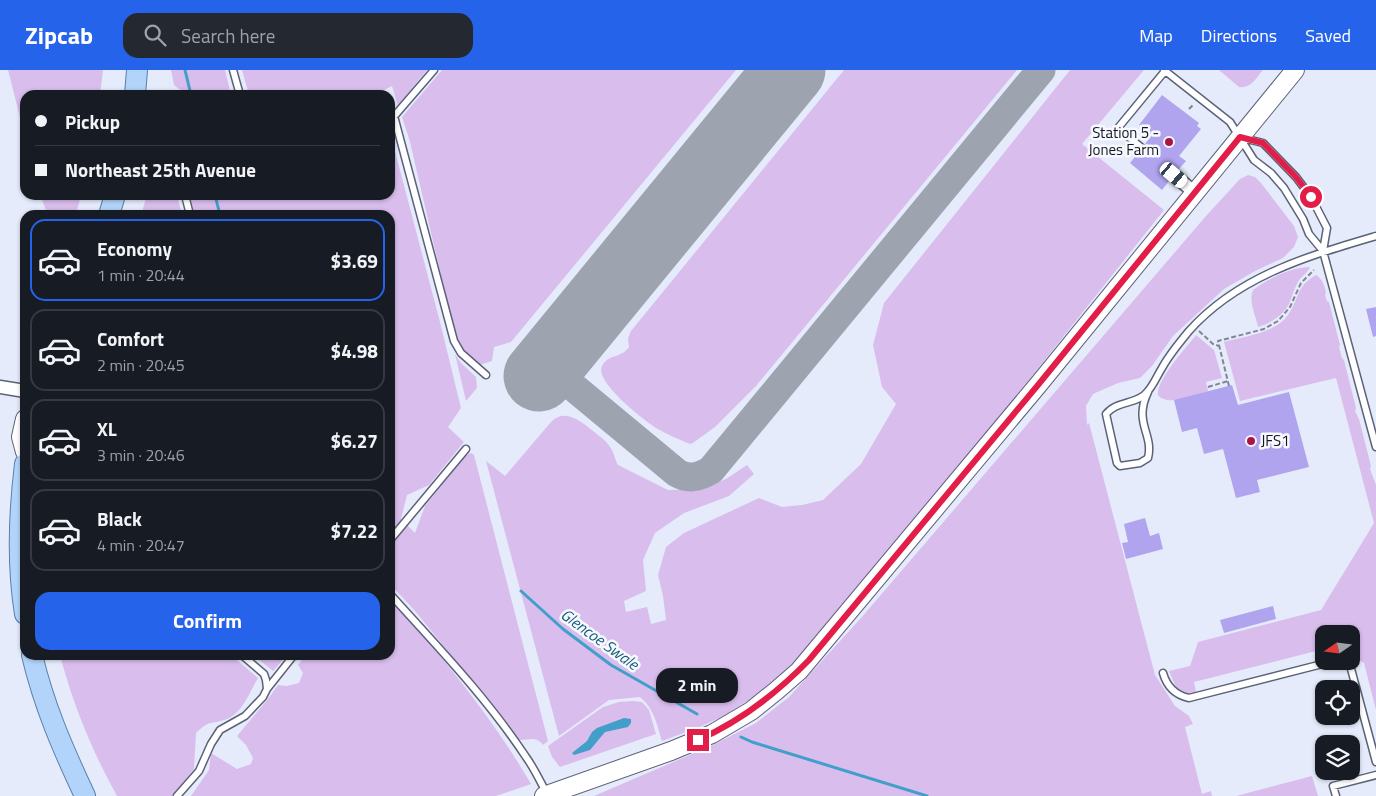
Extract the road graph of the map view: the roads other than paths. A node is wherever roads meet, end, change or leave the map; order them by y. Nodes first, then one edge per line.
1 (137, 70) edge
2 (233, 70) edge
3 (434, 70) edge
4 (1295, 70) edge
5 (1165, 71) edge
6 (135, 90) edge
7 (239, 90) edge
8 (395, 116) edge
9 (395, 130) edge
10 (1240, 137) junction
11 (1142, 148) dead end
12 (1174, 175) dead end
13 (1195, 193) junction
14 (1376, 236) edge
15 (1324, 251) junction
16 (486, 375) dead end
17 (0, 387) edge
18 (20, 390) edge
19 (1148, 392) junction
20 (1376, 447) edge
21 (466, 449) dead end
22 (395, 534) edge
23 (395, 600) edge
24 (33, 660) edge
25 (248, 660) edge
26 (290, 660) edge
27 (1315, 666) edge
28 (1351, 670) edge
29 (1163, 672) dead end
30 (267, 688) junction
31 (1376, 762) edge
32 (1376, 775) edge
33 (85, 796) edge
34 (178, 796) edge
35 (547, 796) edge
36 (1336, 796) edge

1 - 6 main road
2 - 7 lane
3 - 8 lane
4 - 10 main road
5 - 10 lane
5 - 11 lane
9 - 16 lane
10 - 13 main road
10 - 15 lane
10 - 15 lane
12 - 13 street
13 - 35 main road
14 - 15 lane
15 - 19 lane
15 - 20 lane
17 - 18 street
19 - 19 lane
21 - 22 lane
23 - 35 lane
24 - 33 main road
25 - 30 lane
26 - 30 lane
27 - 29 lane
28 - 31 lane
30 - 34 lane
32 - 36 lane

